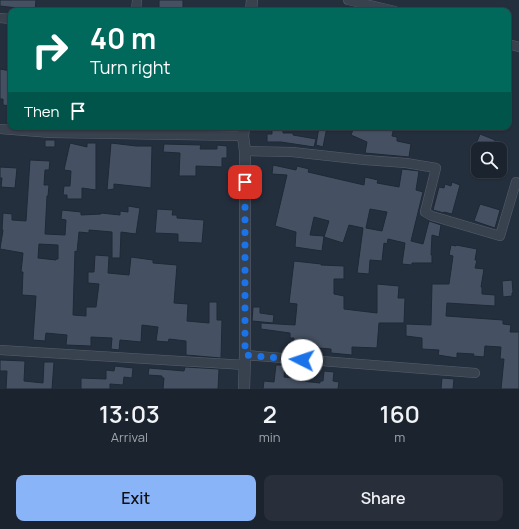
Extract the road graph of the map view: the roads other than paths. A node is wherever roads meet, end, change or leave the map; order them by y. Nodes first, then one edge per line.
1 (348, 0) edge
2 (382, 8) edge
3 (51, 130) edge
4 (128, 131) edge
5 (244, 131) edge
6 (245, 151) junction
7 (516, 182) dead end
8 (0, 350) edge
9 (245, 360) junction
10 (475, 373) dead end
11 (244, 389) edge

1 - 2 street
3 - 4 street
4 - 5 street
5 - 6 street
6 - 7 street
6 - 9 street
8 - 9 street
9 - 10 street
9 - 11 street

